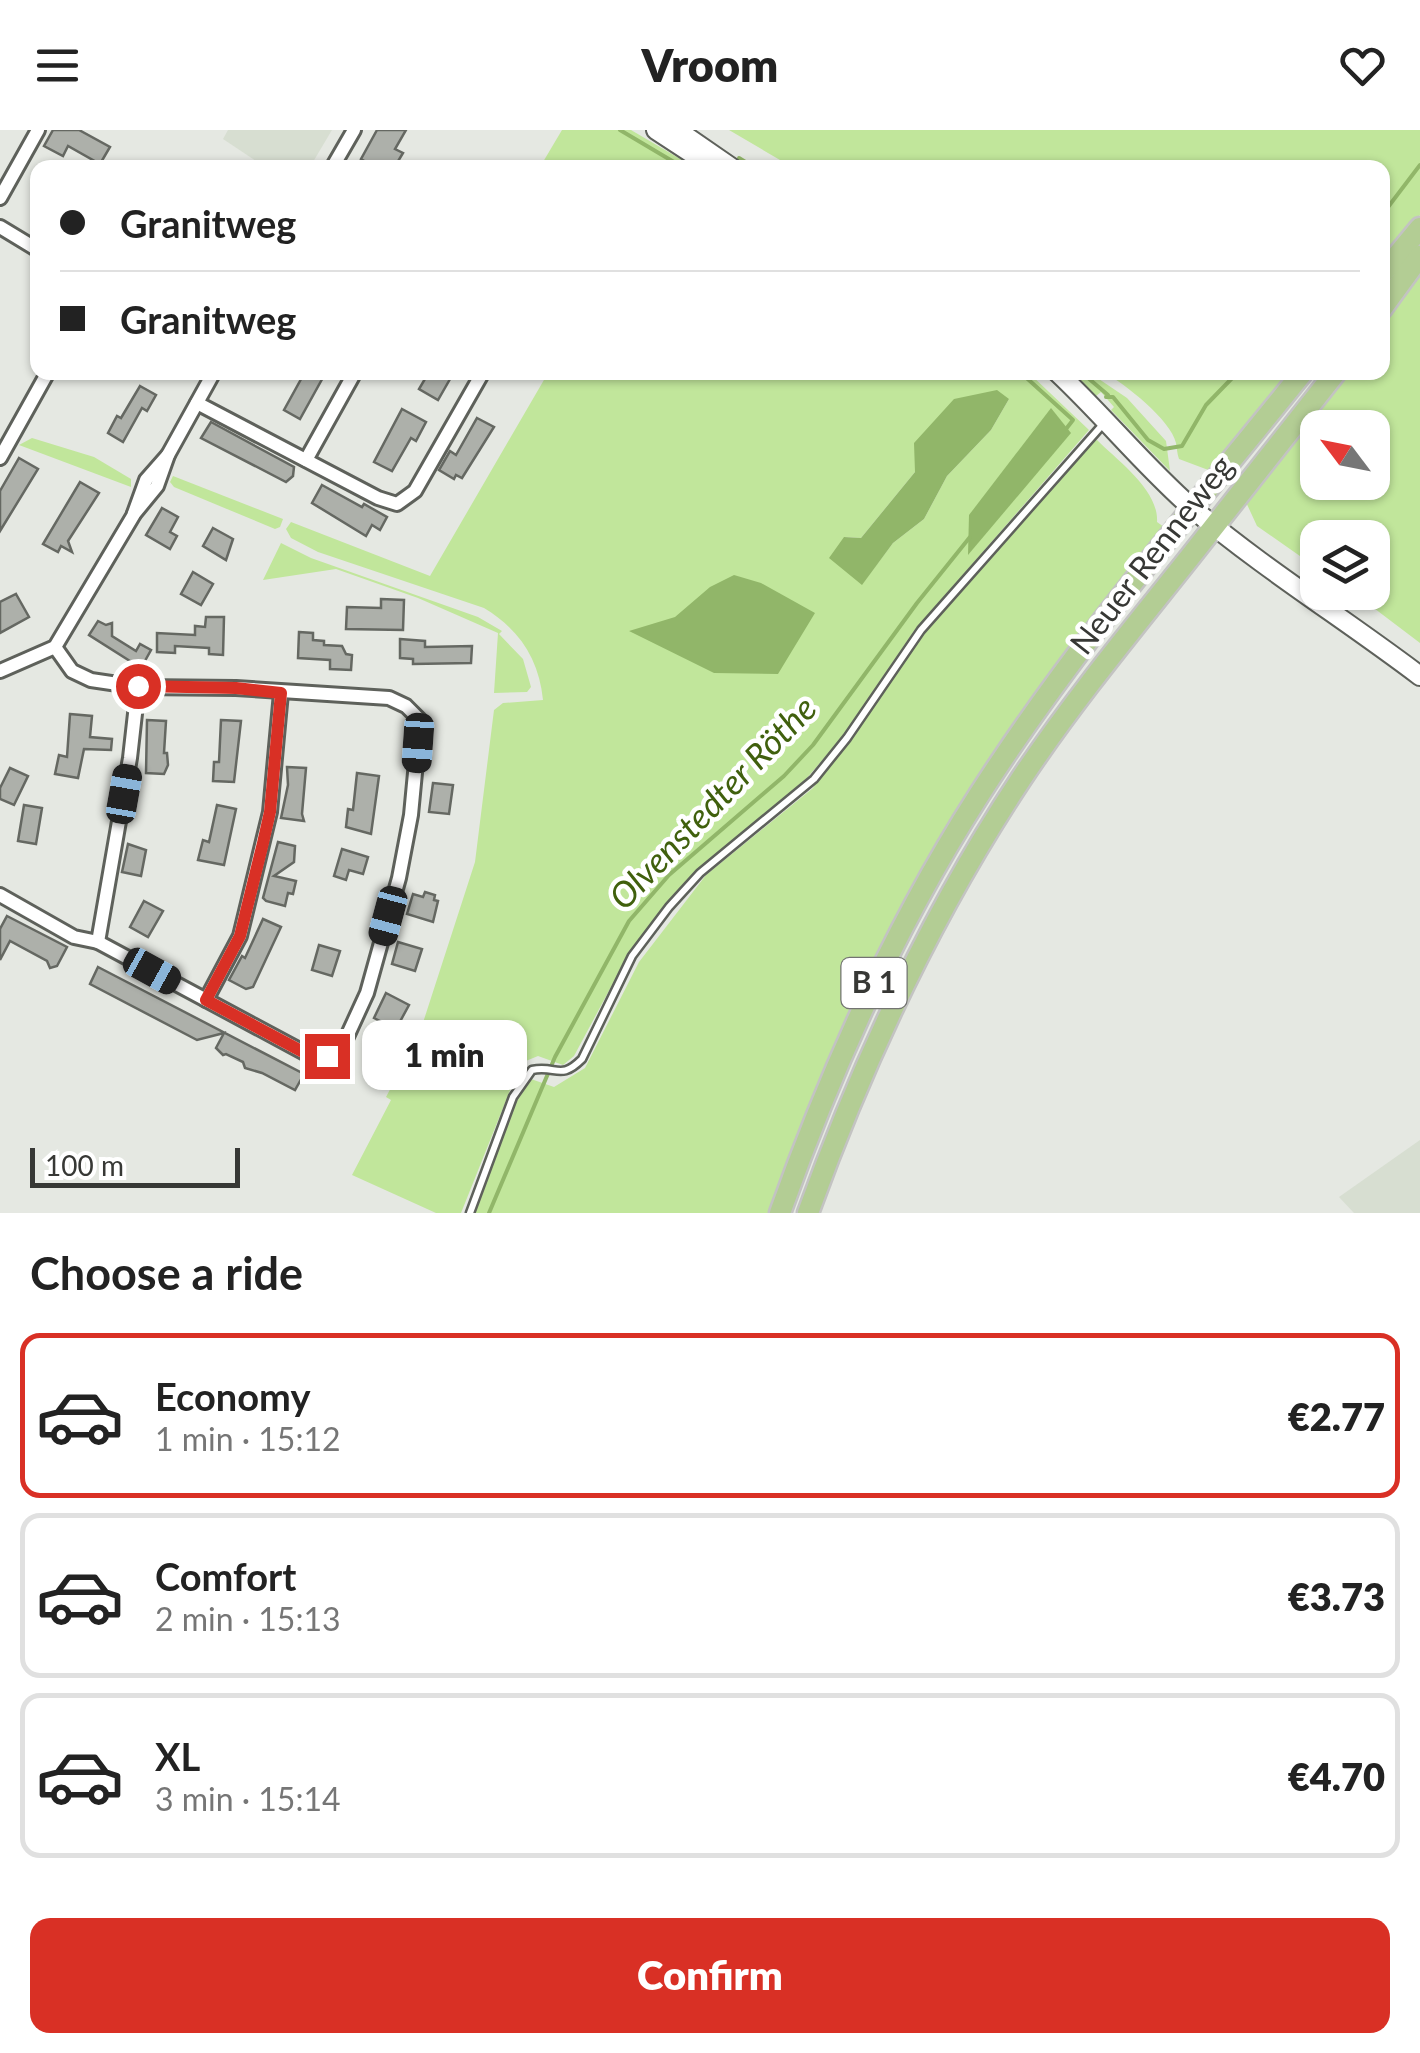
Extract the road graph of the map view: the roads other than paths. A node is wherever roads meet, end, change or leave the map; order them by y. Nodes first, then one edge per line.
1 (38, 130) edge
2 (354, 130) edge
3 (656, 130) edge
4 (677, 130) edge
5 (337, 160) edge
6 (702, 160) edge
7 (720, 160) edge
8 (0, 198) edge
9 (0, 227) edge
10 (1420, 228) edge
11 (30, 245) edge
12 (1420, 256) edge
13 (1390, 264) edge
14 (1390, 297) edge
15 (44, 380) edge
16 (210, 380) edge
17 (351, 380) edge
18 (478, 380) edge
19 (1065, 380) edge
20 (1297, 380) edge
21 (1330, 380) edge
22 (197, 403) junction
23 (1106, 421) junction
24 (0, 458) edge
25 (306, 460) junction
26 (1194, 509) junction
27 (1214, 525) junction
28 (55, 646) junction
29 (0, 671) edge
30 (1420, 676) edge
31 (138, 686) junction
32 (281, 693) junction
33 (0, 895) edge
34 (98, 942) junction
35 (206, 1000) junction
36 (470, 1213) edge
37 (780, 1213) edge
38 (808, 1213) edge

1 - 8 street
2 - 5 street
3 - 6 main road
4 - 7 main road
9 - 11 street
10 - 13 main road
12 - 14 main road
15 - 24 street
16 - 22 street
17 - 25 street
18 - 25 street
19 - 23 main road
20 - 26 main road, Neuer Renneweg / B 1
21 - 27 main road, Neuer Renneweg / B 1
22 - 25 street
22 - 28 street
23 - 26 main road
23 - 36 lane
26 - 27 main road
26 - 37 main road, Neuer Renneweg / B 1
27 - 30 main road
27 - 38 main road, Neuer Renneweg / B 1
28 - 29 street
28 - 31 street
31 - 32 street
31 - 34 street
32 - 35 street
32 - 35 street
33 - 34 street
34 - 35 street

